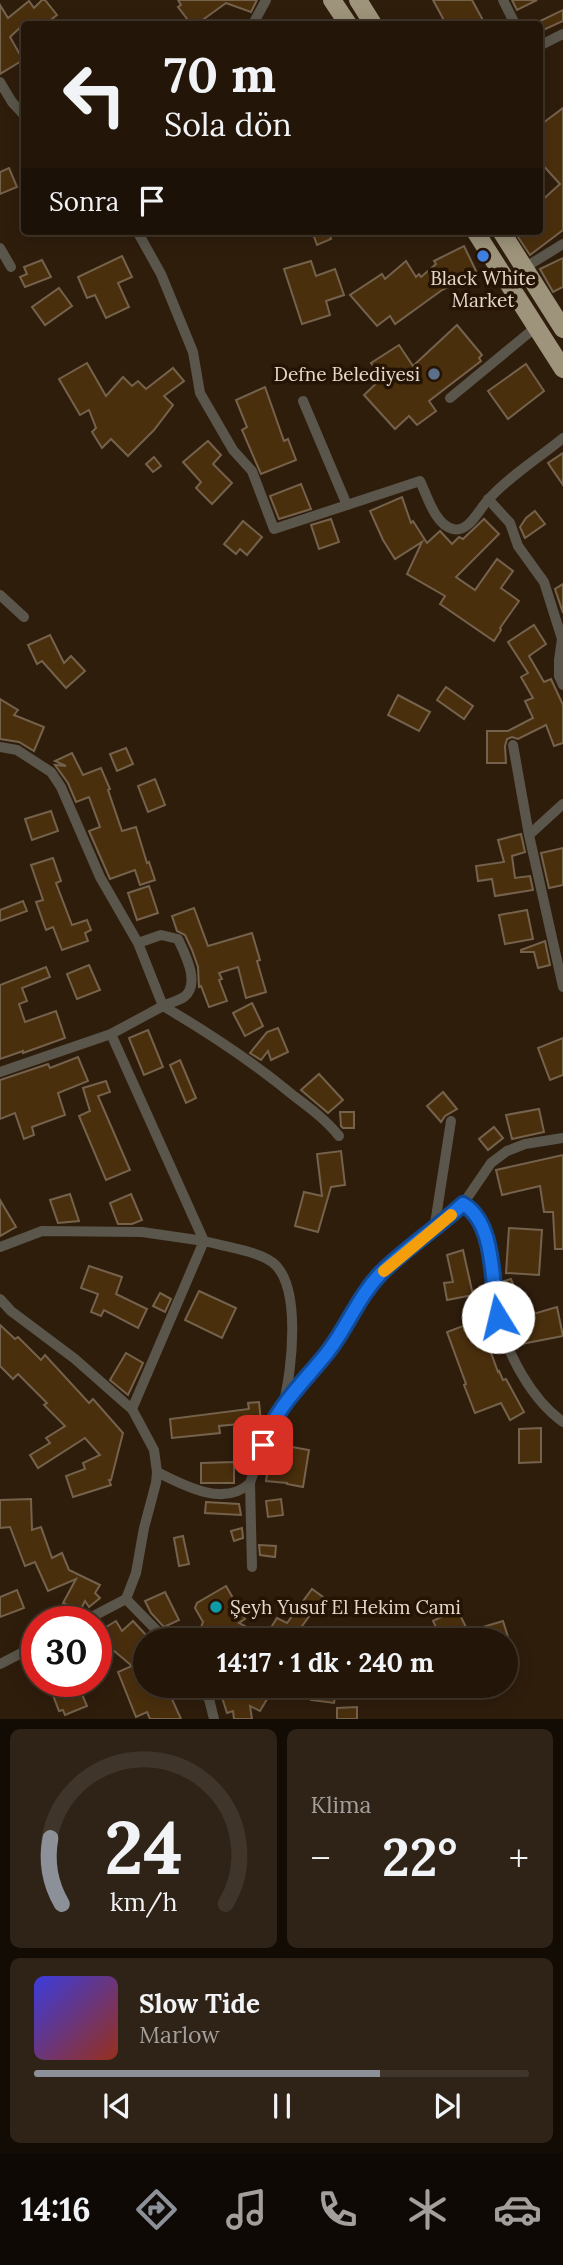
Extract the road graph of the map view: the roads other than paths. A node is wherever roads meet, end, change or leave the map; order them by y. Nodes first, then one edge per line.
1 (266, 0) edge
2 (332, 0) edge
3 (358, 0) edge
4 (503, 0) edge
5 (255, 21) edge
6 (346, 21) edge
7 (371, 21) edge
8 (514, 21) edge
9 (563, 34) edge
10 (543, 44) edge
11 (1, 86) edge
12 (21, 112) edge
13 (139, 235) edge
14 (478, 235) edge
15 (503, 235) edge
16 (563, 244) edge
17 (0, 248) edge
18 (11, 267) dead end
19 (524, 268) junction
20 (536, 327) junction
21 (563, 329) edge
22 (563, 369) edge
23 (450, 398) dead end
24 (303, 401) dead end
25 (563, 438) edge
26 (488, 499) junction
27 (347, 505) junction
28 (0, 595) edge
29 (24, 617) dead end
30 (563, 685) edge
31 (513, 745) dead end
32 (0, 747) edge
33 (563, 804) edge
34 (529, 835) junction
35 (138, 943) junction
36 (563, 987) edge
37 (163, 1006) junction
38 (111, 1034) junction
39 (0, 1072) edge
40 (450, 1121) dead end
41 (340, 1136) dead end
42 (563, 1139) edge
43 (463, 1204) junction
44 (434, 1230) junction
45 (204, 1241) junction
46 (0, 1247) edge
47 (0, 1299) edge
48 (283, 1404) junction
49 (132, 1409) junction
50 (563, 1422) edge
51 (157, 1472) junction
52 (250, 1483) junction
53 (252, 1567) dead end
54 (126, 1598) junction
55 (111, 1606) edge
56 (155, 1628) edge
57 (21, 1653) edge
58 (0, 1664) edge
59 (208, 1698) edge
60 (214, 1719) edge

1 - 5 street
2 - 6 highway
3 - 7 highway
4 - 8 street
9 - 10 street
11 - 12 street
13 - 27 street
14 - 20 highway
15 - 19 highway
16 - 19 street
17 - 18 street
19 - 21 highway
20 - 22 highway
20 - 23 street
24 - 27 street
25 - 26 street
26 - 27 street
26 - 30 street
28 - 29 street
31 - 34 street
32 - 35 street
33 - 34 street
34 - 36 street
35 - 37 street
35 - 37 street
37 - 38 street
37 - 41 street
38 - 39 street
38 - 45 street
40 - 44 street
42 - 43 street
43 - 44 street
43 - 50 street
44 - 48 street
45 - 46 street
45 - 48 street
45 - 49 street
47 - 49 street
48 - 52 street
49 - 51 street
51 - 52 street
51 - 54 street
52 - 53 street
54 - 55 street
54 - 56 street
57 - 58 street
59 - 60 street

